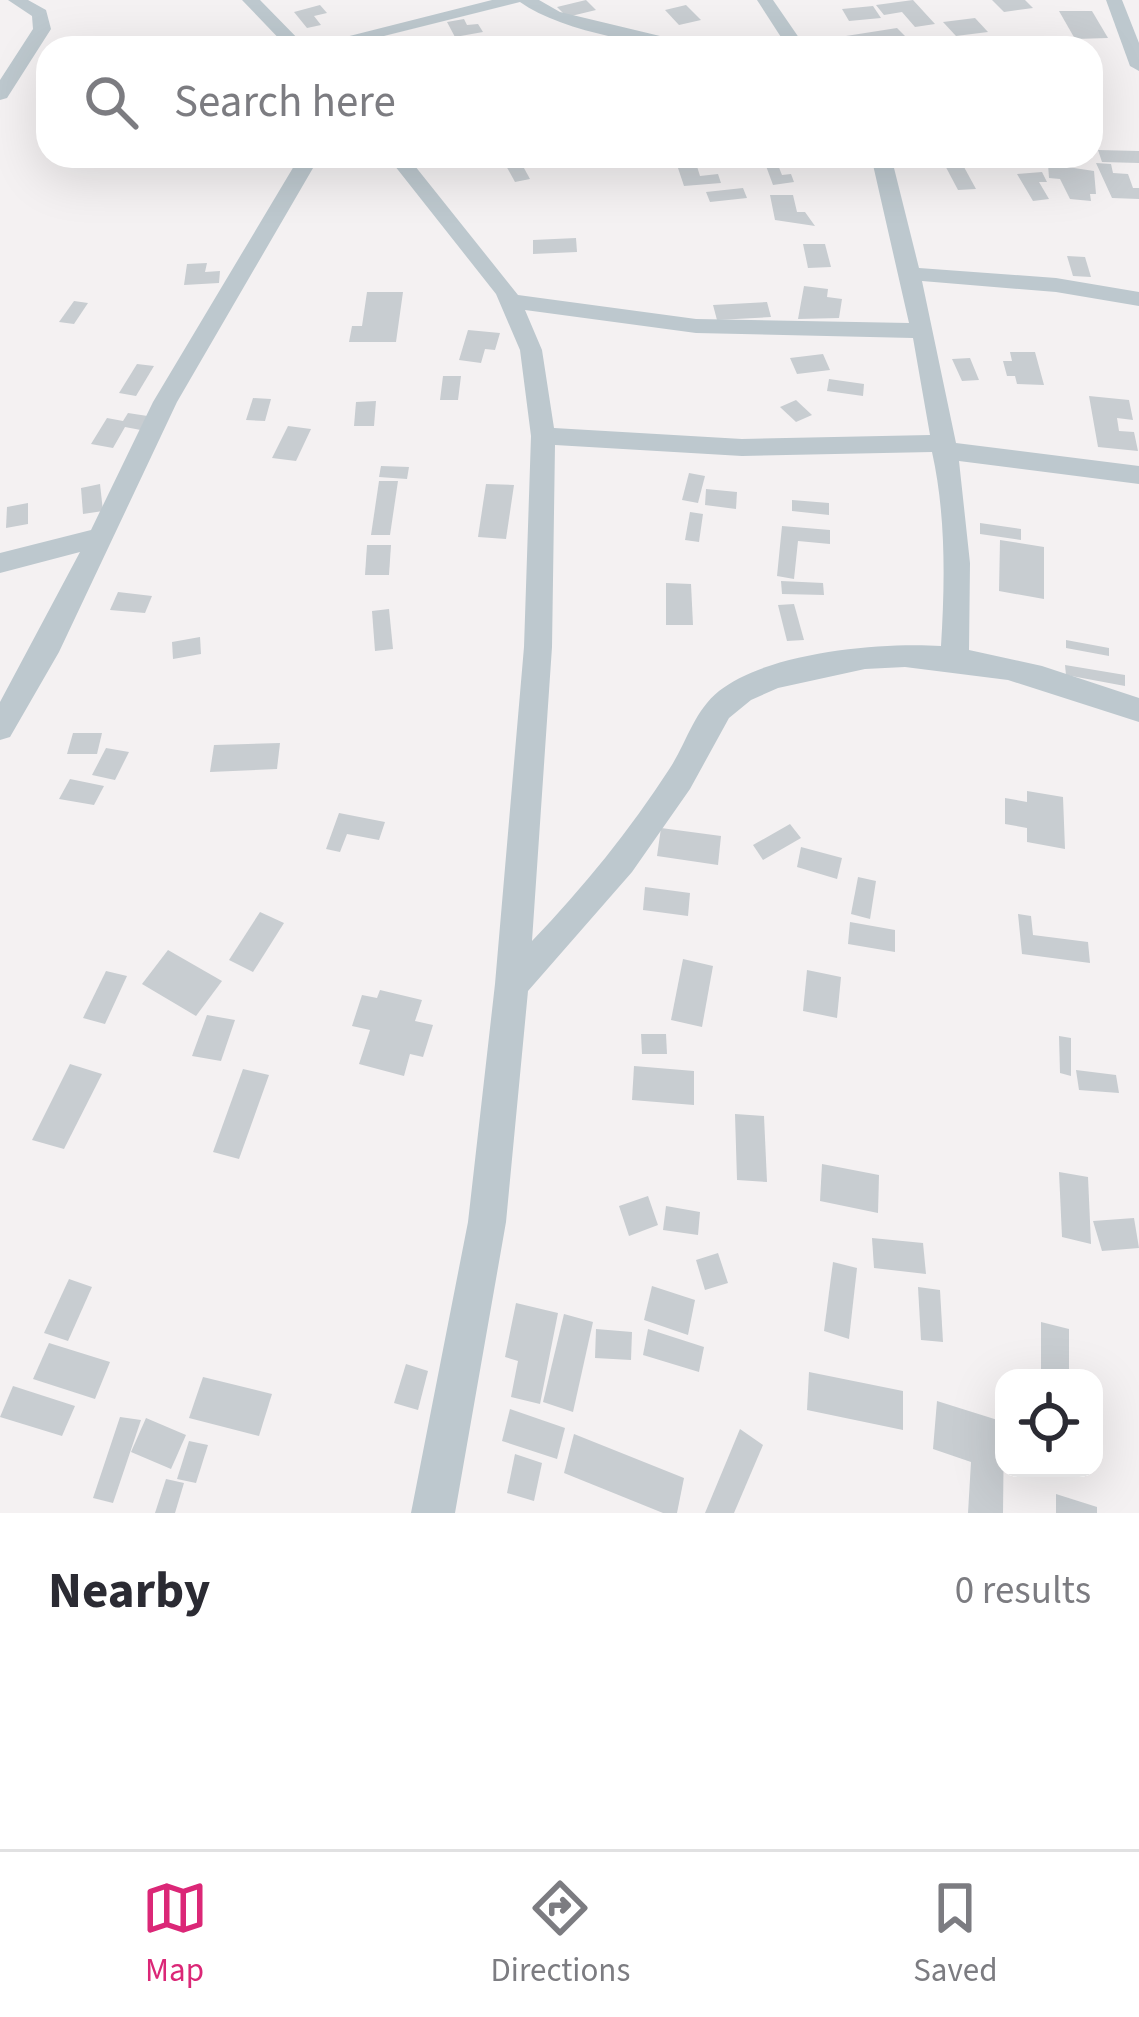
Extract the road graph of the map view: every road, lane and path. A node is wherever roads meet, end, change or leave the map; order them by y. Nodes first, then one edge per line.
1 (16, 0) edge
2 (250, 0) edge
3 (513, 0) edge
4 (527, 0) edge
5 (765, 0) edge
6 (1114, 0) edge
7 (37, 36) edge
8 (286, 36) edge
9 (364, 36) edge
10 (645, 36) edge
11 (789, 36) edge
12 (36, 38) edge
13 (1139, 66) edge
14 (0, 94) edge
15 (303, 168) edge
16 (406, 168) edge
17 (884, 168) edge
18 (912, 274) junction
19 (1139, 299) edge
20 (509, 301) junction
21 (923, 331) junction
22 (543, 436) junction
23 (942, 447) junction
24 (1139, 475) edge
25 (100, 536) junction
26 (0, 563) edge
27 (956, 661) junction
28 (1139, 710) edge
29 (0, 728) edge
30 (512, 984) junction
31 (434, 1513) edge

1 - 7 street
2 - 8 street
3 - 9 street
4 - 10 street
5 - 11 street
6 - 13 street
12 - 14 street
15 - 25 street
16 - 20 street
17 - 18 street
18 - 19 street
18 - 21 street
20 - 21 street
20 - 22 street
21 - 23 street
22 - 23 street
22 - 30 street
23 - 24 street
23 - 27 street
25 - 26 street
25 - 29 street
27 - 28 street
27 - 30 street
30 - 31 street

